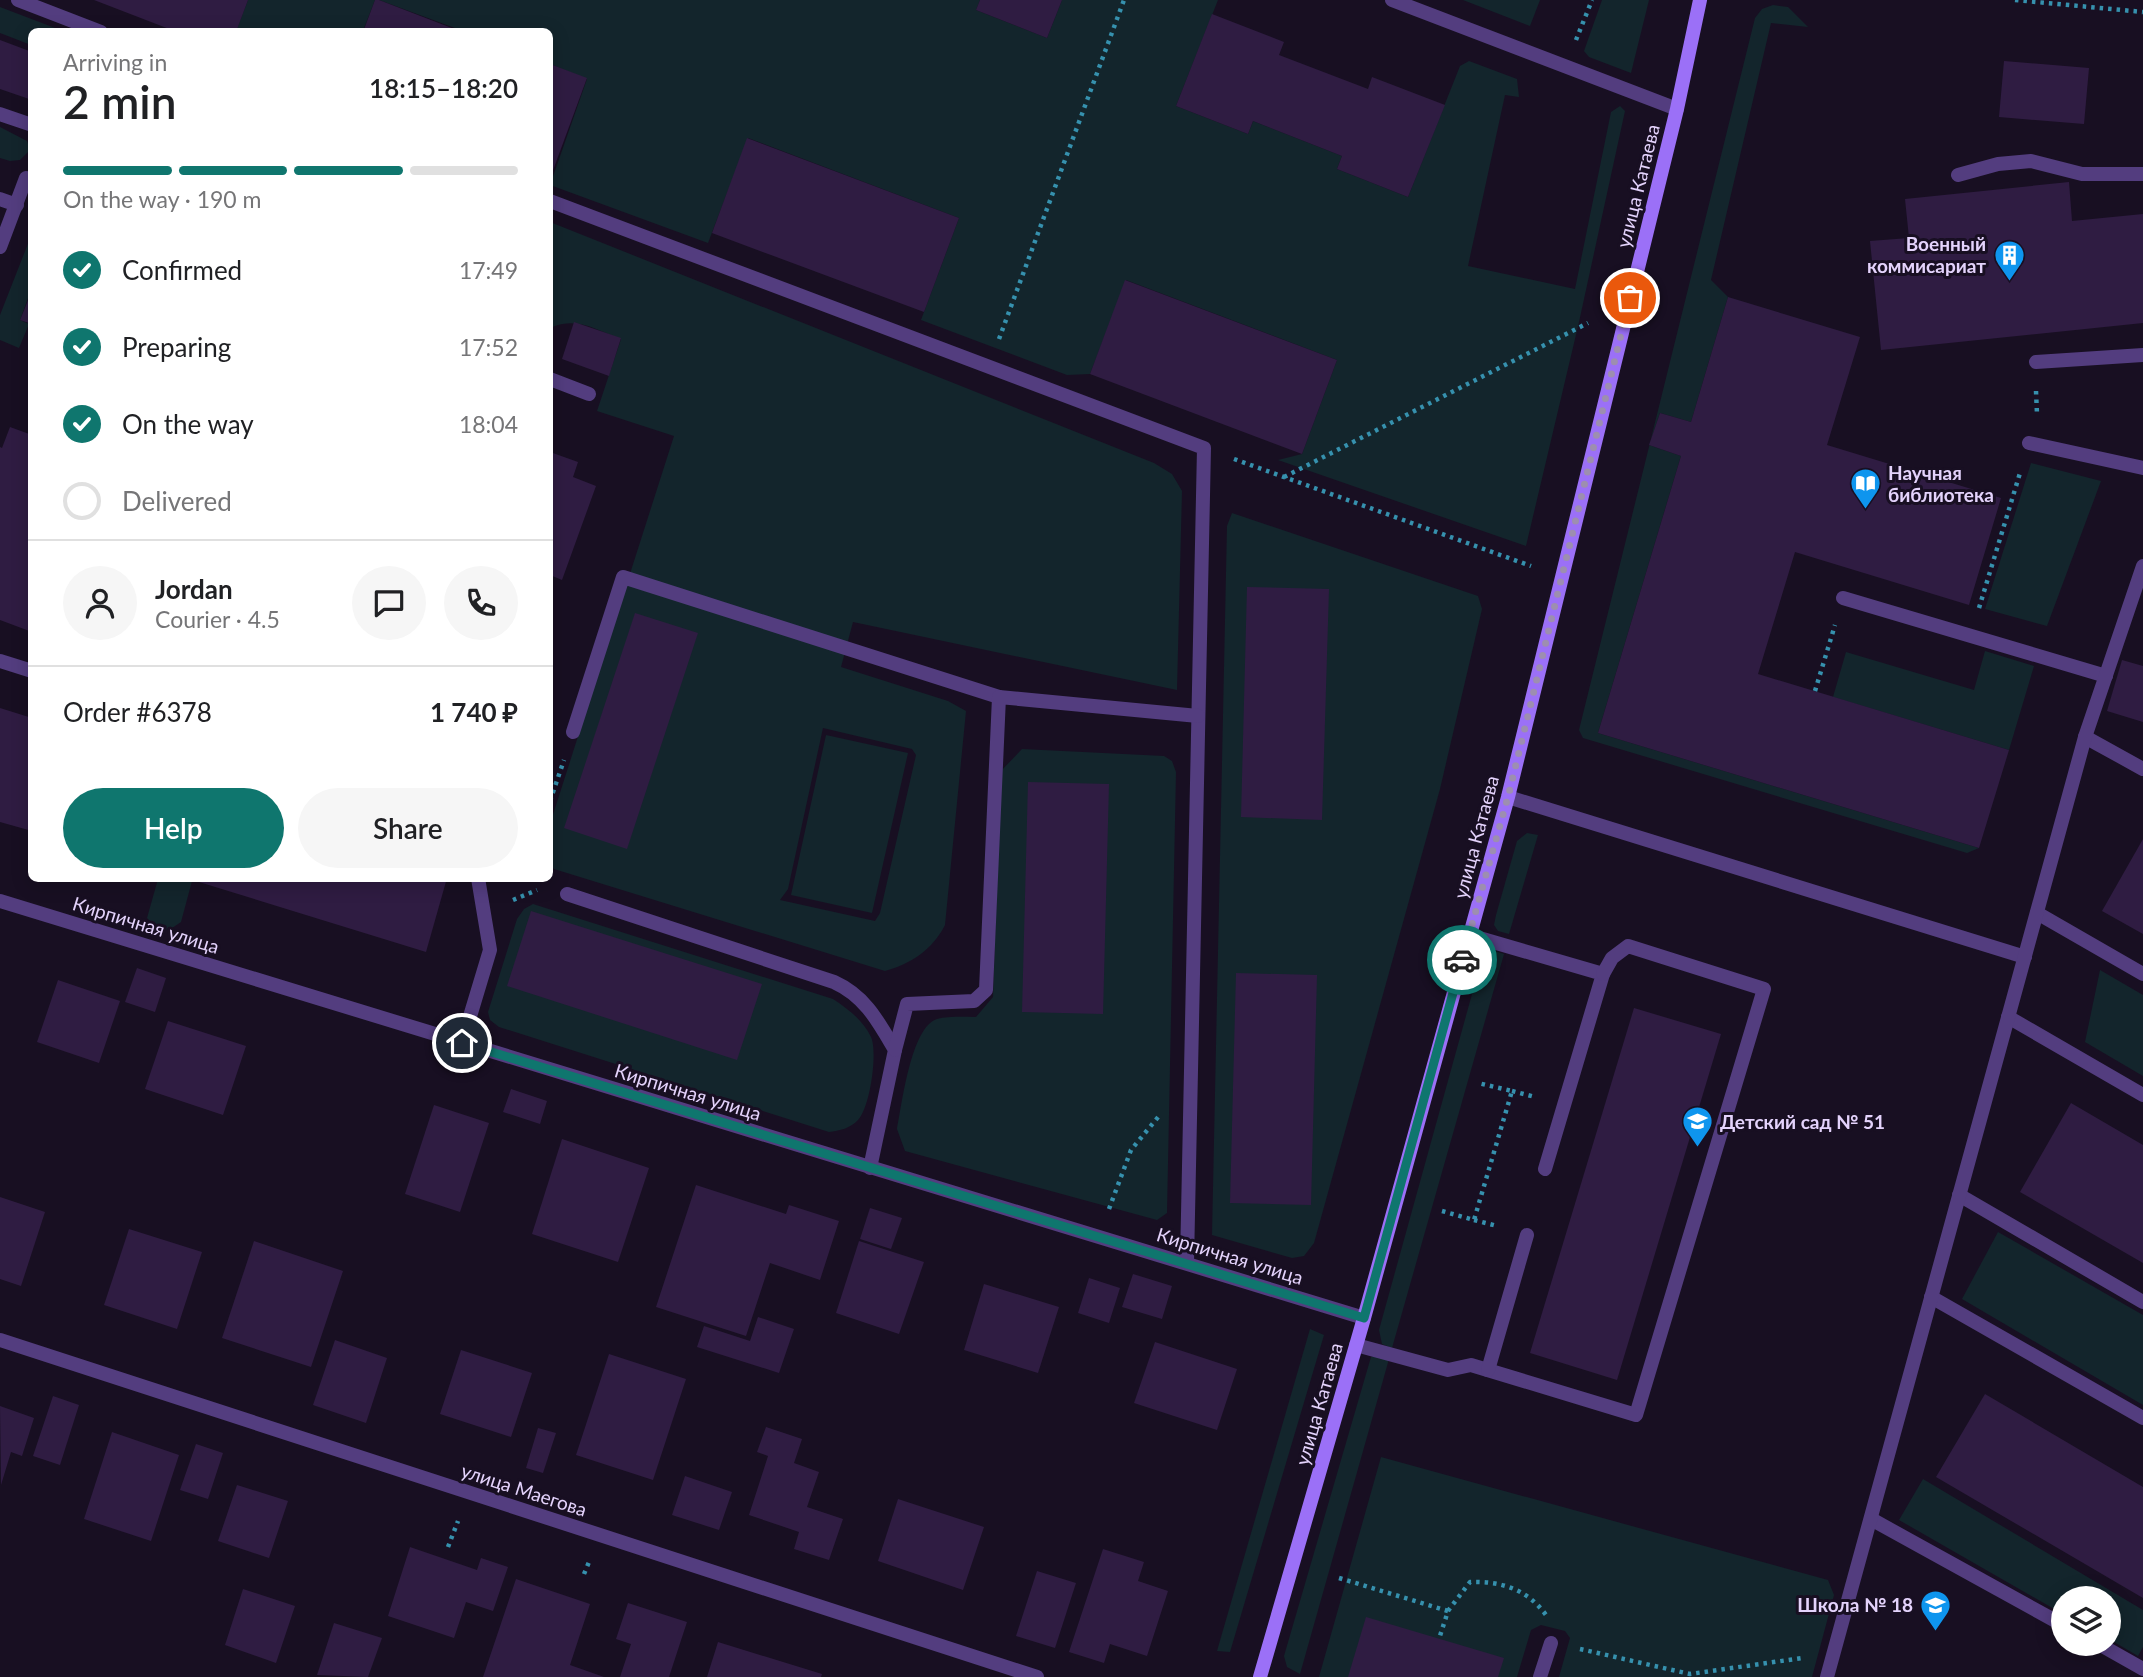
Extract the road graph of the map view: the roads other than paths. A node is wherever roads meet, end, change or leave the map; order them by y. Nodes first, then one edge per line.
1 (18, 0) edge
2 (1392, 0) edge
3 (1700, 0) edge
4 (91, 28) edge
5 (1677, 109) junction
6 (0, 114) edge
7 (28, 124) edge
8 (2143, 174) edge
9 (1958, 175) dead end
10 (28, 179) edge
11 (0, 199) edge
12 (553, 202) edge
13 (16, 205) junction
14 (0, 247) edge
15 (2143, 355) edge
16 (2036, 362) dead end
17 (553, 380) edge
18 (589, 394) dead end
19 (2029, 443) road end
20 (2143, 468) edge
21 (2143, 566) edge
22 (1843, 598) dead end
23 (0, 662) edge
24 (28, 670) edge
25 (2106, 676) junction
26 (999, 697) junction
27 (1198, 716) junction
28 (573, 733) road end
29 (2085, 737) junction
30 (2143, 769) edge
31 (1508, 797) junction
32 (479, 882) edge
33 (568, 894) dead end
34 (0, 901) edge
35 (2036, 914) junction
36 (1469, 935) junction
37 (2025, 957) junction
38 (1603, 974) junction
39 (2143, 974) edge
40 (2008, 1017) junction
41 (462, 1043) junction
42 (895, 1050) junction
43 (2143, 1095) edge
44 (870, 1168) junction
45 (1545, 1169) dead end
46 (1959, 1195) junction
47 (1527, 1235) dead end
48 (1186, 1262) junction
49 (1931, 1297) junction
50 (2143, 1302) edge
51 (1364, 1318) junction
52 (0, 1340) edge
53 (1356, 1345) junction
54 (1488, 1370) junction
55 (2143, 1418) edge
56 (1871, 1519) junction
57 (2051, 1618) edge
58 (1550, 1643) road end
59 (2120, 1656) edge
60 (2143, 1669) edge
61 (1037, 1677) edge
62 (1260, 1677) edge
63 (1540, 1677) edge
64 (1827, 1677) edge

1 - 4 street
2 - 5 street
3 - 5 street, улица Катаева
5 - 31 street, улица Катаева
6 - 7 street
8 - 9 street
10 - 13 street
11 - 13 street
12 - 27 street
13 - 14 street
15 - 16 street
17 - 18 street
19 - 20 street
21 - 25 street
22 - 25 street
23 - 24 street
25 - 29 street
26 - 27 street
26 - 28 street
26 - 42 street
27 - 48 street
29 - 30 street
29 - 35 street
31 - 36 street, улица Катаева
31 - 37 street
32 - 41 street
33 - 42 street
34 - 41 street, Кирпичная улица
35 - 37 street
35 - 39 street
36 - 38 street
36 - 51 street, улица Катаева
37 - 40 street
38 - 45 street
38 - 54 street
40 - 43 street
40 - 46 street
41 - 44 street, Кирпичная улица
42 - 44 street
44 - 48 street, Кирпичная улица
46 - 49 street
46 - 50 street
47 - 54 street
48 - 51 street, Кирпичная улица
49 - 55 street
49 - 56 street
51 - 53 street, улица Катаева
52 - 61 street, улица Маегова
53 - 54 street
53 - 62 street, улица Катаева
56 - 57 street
56 - 64 street
58 - 63 street
59 - 60 street

